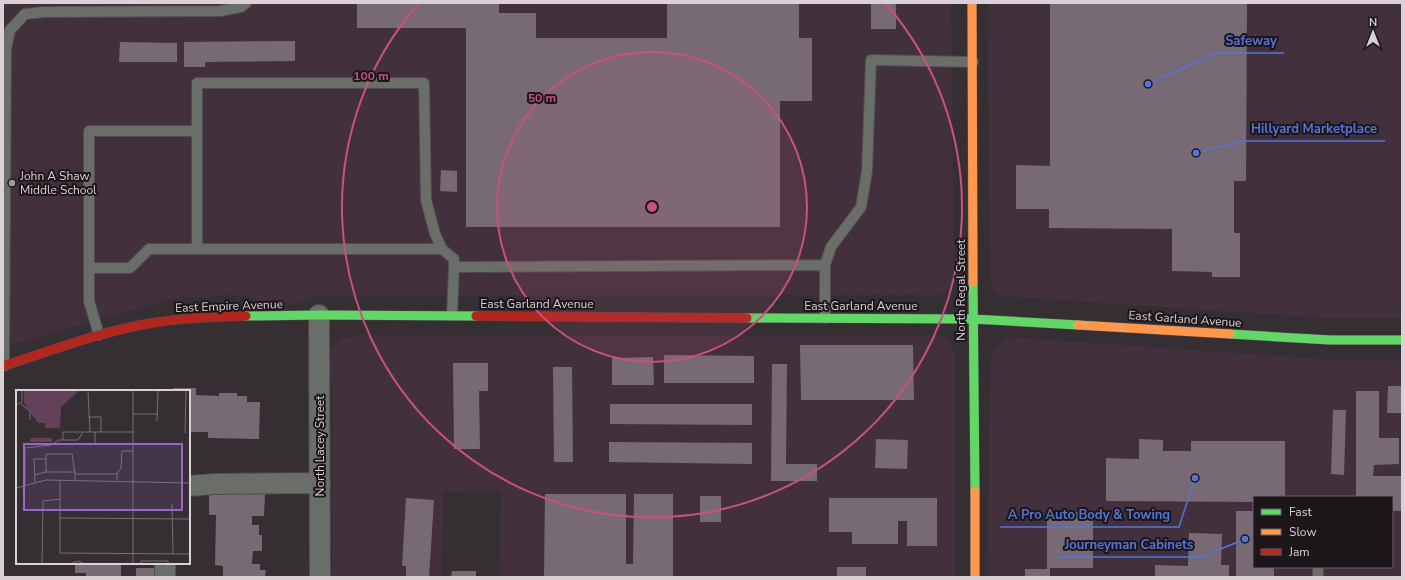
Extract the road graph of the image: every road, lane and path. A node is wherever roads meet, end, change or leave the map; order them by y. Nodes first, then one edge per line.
1 (246, 3) edge
2 (972, 3) edge
3 (973, 62) junction
4 (197, 131) junction
5 (197, 249) junction
6 (442, 249) junction
7 (825, 265) junction
8 (454, 267) junction
9 (89, 268) junction
10 (319, 315) junction
11 (452, 315) junction
12 (825, 318) junction
13 (973, 319) junction
14 (98, 335) junction
15 (1402, 340) edge
16 (3, 366) edge
17 (320, 483) junction
18 (190, 486) edge
19 (165, 564) edge
20 (165, 577) edge
21 (320, 577) edge
22 (975, 577) edge

1 - 16 lane
2 - 3 street, North Regal Street
3 - 7 lane
3 - 13 street, North Regal Street
4 - 5 lane
4 - 6 lane
4 - 9 lane
5 - 6 lane
5 - 9 lane
6 - 8 lane
7 - 8 lane
7 - 12 lane
8 - 11 lane
9 - 14 lane
10 - 11 street, East Garland Avenue
10 - 14 street, East Empire Avenue
10 - 17 street, North Lacey Street
11 - 12 street, East Garland Avenue
12 - 13 street, East Garland Avenue
13 - 15 street, East Garland Avenue
13 - 22 street, North Regal Street
14 - 16 street, East Empire Avenue
17 - 18 street
17 - 21 street, North Lacey Street
19 - 20 street

